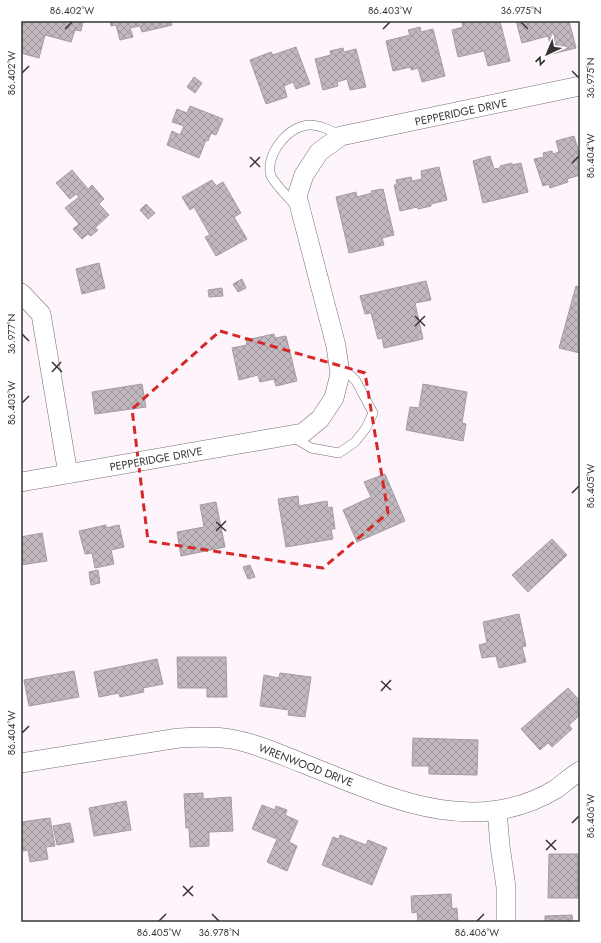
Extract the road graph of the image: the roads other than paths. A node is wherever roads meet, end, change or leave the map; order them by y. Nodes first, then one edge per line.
1 (580, 86) edge
2 (341, 136) junction
3 (301, 212) junction
4 (21, 293) edge
5 (339, 364) junction
6 (290, 435) junction
7 (68, 474) junction
8 (21, 482) edge
9 (21, 763) edge
10 (580, 771) edge
11 (497, 810) junction
12 (506, 922) edge

1 - 2 street, PEPPERIDGE DRIVE
2 - 3 street, PEPPERIDGE DRIVE
2 - 3 lane, PEPPERIDGE DRIVE
3 - 5 street, PEPPERIDGE DRIVE
4 - 7 street
5 - 6 street, PEPPERIDGE DRIVE
5 - 6 lane
6 - 7 street, PEPPERIDGE DRIVE
7 - 8 street, PEPPERIDGE DRIVE
9 - 11 street, WRENWOOD DRIVE
10 - 11 street, WRENWOOD DRIVE
11 - 12 street

